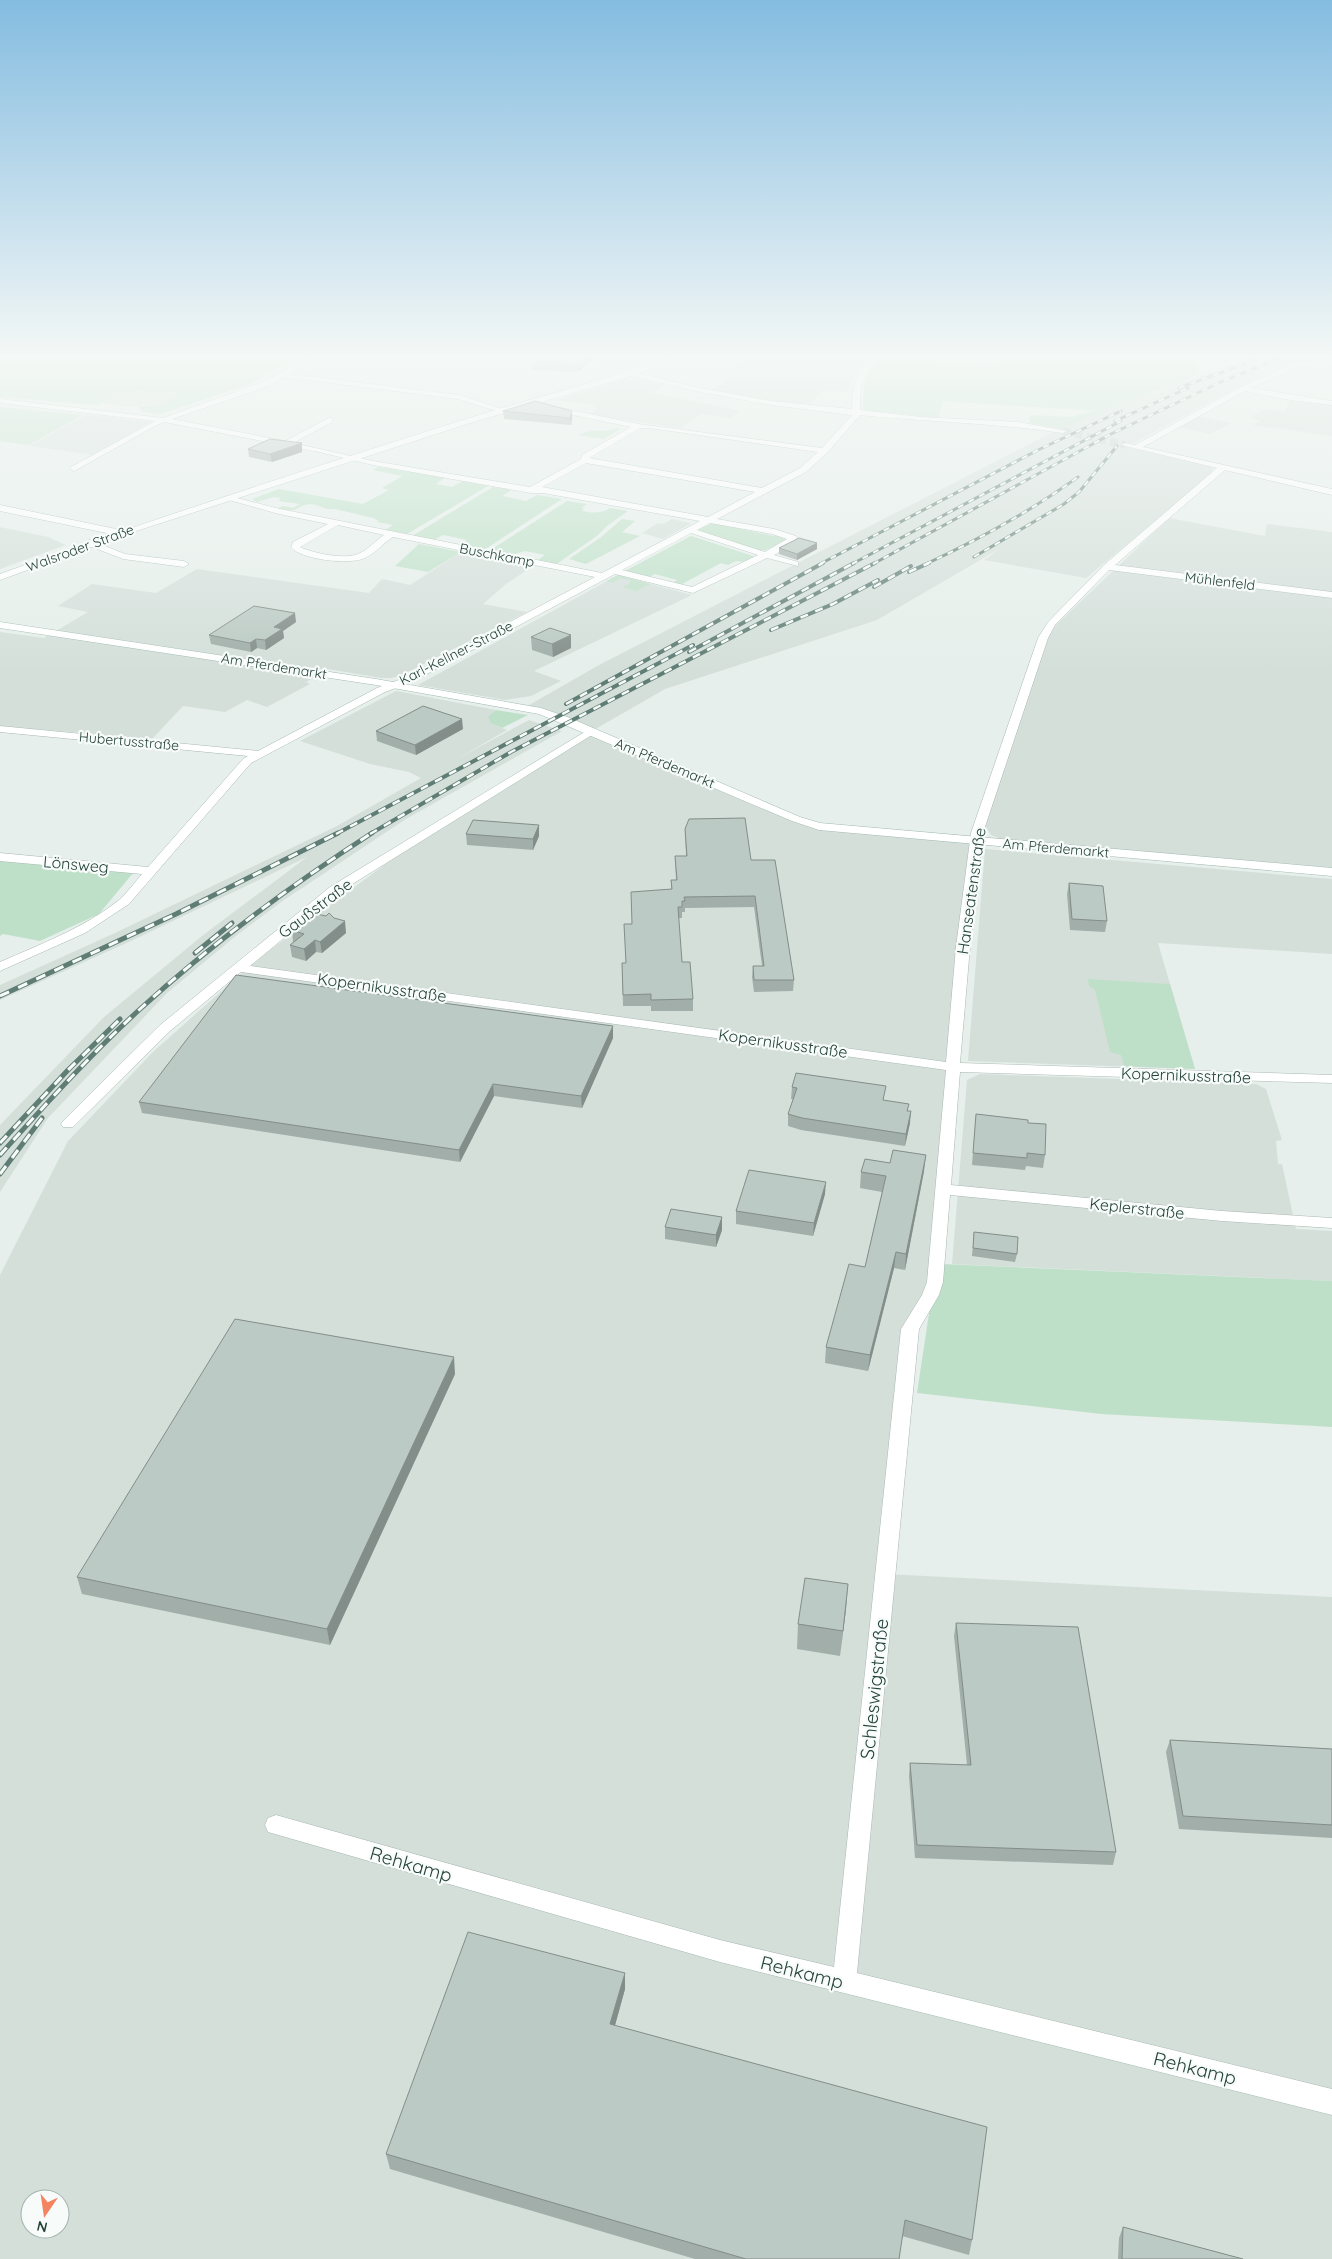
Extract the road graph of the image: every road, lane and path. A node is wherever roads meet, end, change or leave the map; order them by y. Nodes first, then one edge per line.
1 (86, 462) edge
2 (341, 462) edge
3 (371, 462) edge
4 (581, 462) edge
5 (599, 462) edge
6 (811, 462) edge
7 (1204, 462) edge
8 (1224, 467) junction
9 (74, 469) dead end
10 (531, 490) junction
11 (764, 491) junction
12 (1332, 492) edge
13 (232, 498) junction
14 (0, 508) edge
15 (709, 520) junction
16 (336, 523) junction
17 (690, 530) junction
18 (121, 533) junction
19 (391, 534) junction
20 (90, 543) junction
21 (766, 555) junction
22 (184, 564) dead end
23 (795, 564) dead end
24 (1107, 567) junction
25 (614, 571) junction
26 (603, 576) junction
27 (0, 577) edge
28 (1332, 595) edge
29 (0, 625) edge
30 (394, 685) junction
31 (0, 729) edge
32 (591, 731) junction
33 (258, 754) junction
34 (976, 840) junction
35 (0, 857) edge
36 (152, 871) junction
37 (1332, 872) edge
38 (0, 967) edge
39 (238, 968) junction
40 (953, 1067) junction
41 (1332, 1079) edge
42 (68, 1124) dead end
43 (943, 1189) junction
44 (1332, 1224) edge
45 (904, 1395) joint
46 (276, 1825) dead end
47 (844, 1983) junction
48 (1332, 2102) edge

1 - 9 street
2 - 13 street, Walsroder Straße
3 - 10 street
4 - 10 street
5 - 11 street
6 - 11 street, Karl-Kellner-Straße
7 - 8 street
8 - 12 street
8 - 24 street, Hanseatenstraße
10 - 15 street
11 - 15 street, Karl-Kellner-Straße
13 - 16 street, Buschkamp
13 - 18 street, Walsroder Straße
14 - 18 street
15 - 17 street, Karl-Kellner-Straße
15 - 21 street
16 - 19 street, Buschkamp
16 - 19 street
17 - 21 street
17 - 25 street, Karl-Kellner-Straße
18 - 20 street, Walsroder Straße
19 - 26 street, Buschkamp
20 - 22 street
20 - 27 street, Walsroder Straße
21 - 23 street
21 - 25 street
24 - 28 street, Mühlenfeld
24 - 34 street, Hanseatenstraße
25 - 26 street, Karl-Kellner-Straße
26 - 30 street, Karl-Kellner-Straße
29 - 30 street, Am Pferdemarkt
30 - 32 street, Am Pferdemarkt
30 - 33 street, Karl-Kellner-Straße
31 - 33 street, Hubertusstraße
32 - 34 street, Am Pferdemarkt
32 - 39 street, Gaußstraße
33 - 36 street, Karl-Kellner-Straße
34 - 37 street, Am Pferdemarkt
34 - 40 street, Hanseatenstraße
35 - 36 street, Lönsweg
36 - 38 street, Karl-Kellner-Straße
39 - 40 street, Kopernikusstraße
39 - 42 street, Gaußstraße
40 - 41 street, Kopernikusstraße
40 - 43 street, Hanseatenstraße
43 - 44 street, Keplerstraße
43 - 45 street, Hanseatenstraße
45 - 47 street, Schleswigstraße
46 - 47 street, Rehkamp
47 - 48 street, Rehkamp

